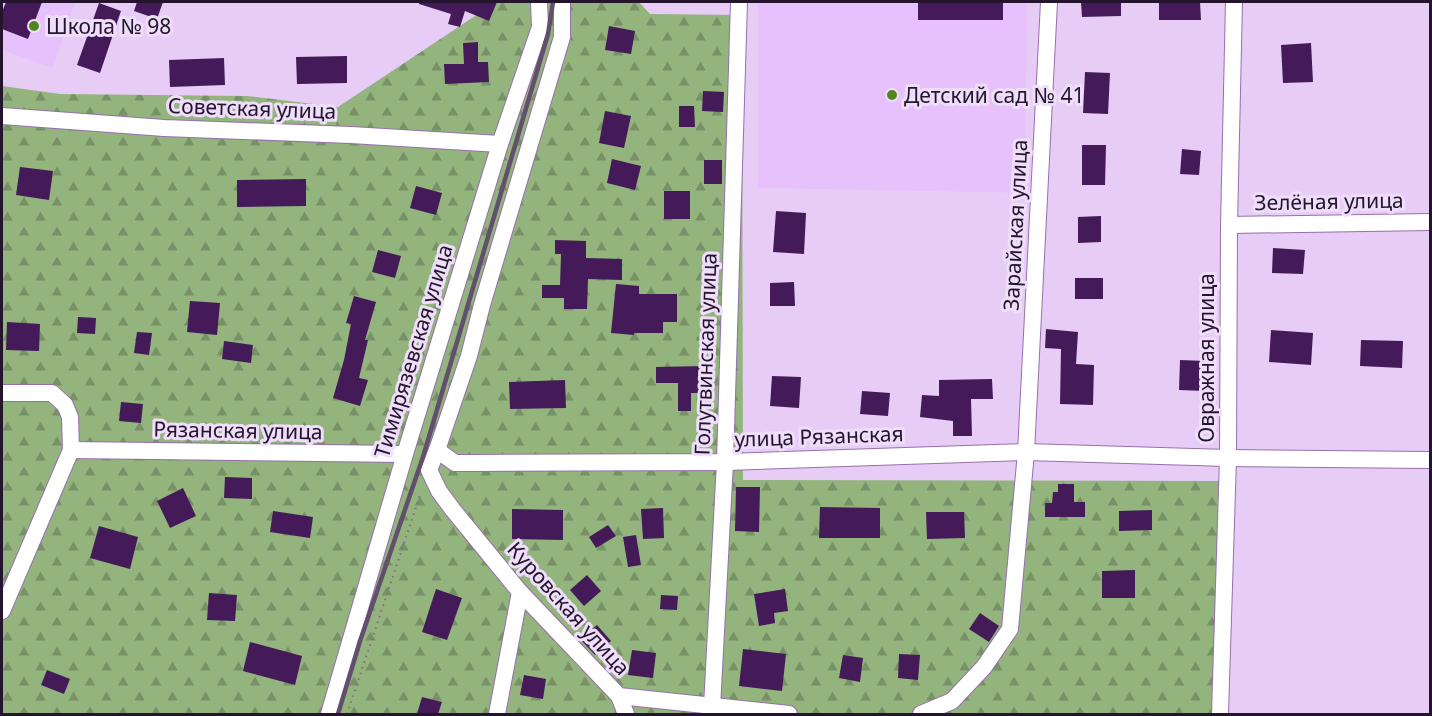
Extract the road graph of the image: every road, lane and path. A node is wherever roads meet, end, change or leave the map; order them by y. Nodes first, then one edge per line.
1 (539, 2) edge
2 (561, 2) edge
3 (739, 2) edge
4 (1049, 2) edge
5 (1234, 2) edge
6 (2, 116) edge
7 (500, 144) junction
8 (1431, 222) edge
9 (1229, 225) junction
10 (2, 393) edge
11 (71, 450) junction
12 (437, 450) junction
13 (1026, 452) junction
14 (405, 454) junction
15 (1228, 458) junction
16 (1431, 460) edge
17 (725, 462) junction
18 (429, 470) junction
19 (520, 592) junction
20 (2, 611) edge
21 (619, 696) junction
22 (712, 707) junction
23 (329, 714) edge
24 (348, 714) edge
25 (497, 714) edge
26 (626, 714) edge
27 (789, 714) edge
28 (921, 714) edge
29 (1220, 714) edge

1 - 7 street, Тимирязевская улица
2 - 12 street
3 - 17 street, Голутвинская улица
4 - 13 street, Зарайская улица
5 - 9 street, Овражная улица
6 - 7 street, Советская улица
7 - 14 street, Тимирязевская улица
8 - 9 street, Зелёная улица
9 - 15 street, Овражная улица
10 - 11 street
11 - 14 street, Рязанская улица
11 - 20 street
12 - 17 street, улица Рязанская
12 - 18 street
13 - 15 street
13 - 17 street, улица Рязанская
13 - 28 street, Зарайская улица
14 - 23 street, Тимирязевская улица
15 - 16 street
15 - 29 street, Овражная улица
17 - 22 street, Голутвинская улица
18 - 19 street, Куровская улица
18 - 24 path
19 - 21 street, Куровская улица
19 - 25 street
21 - 22 street, Куровская улица
21 - 26 street
22 - 27 street, Куровская улица

